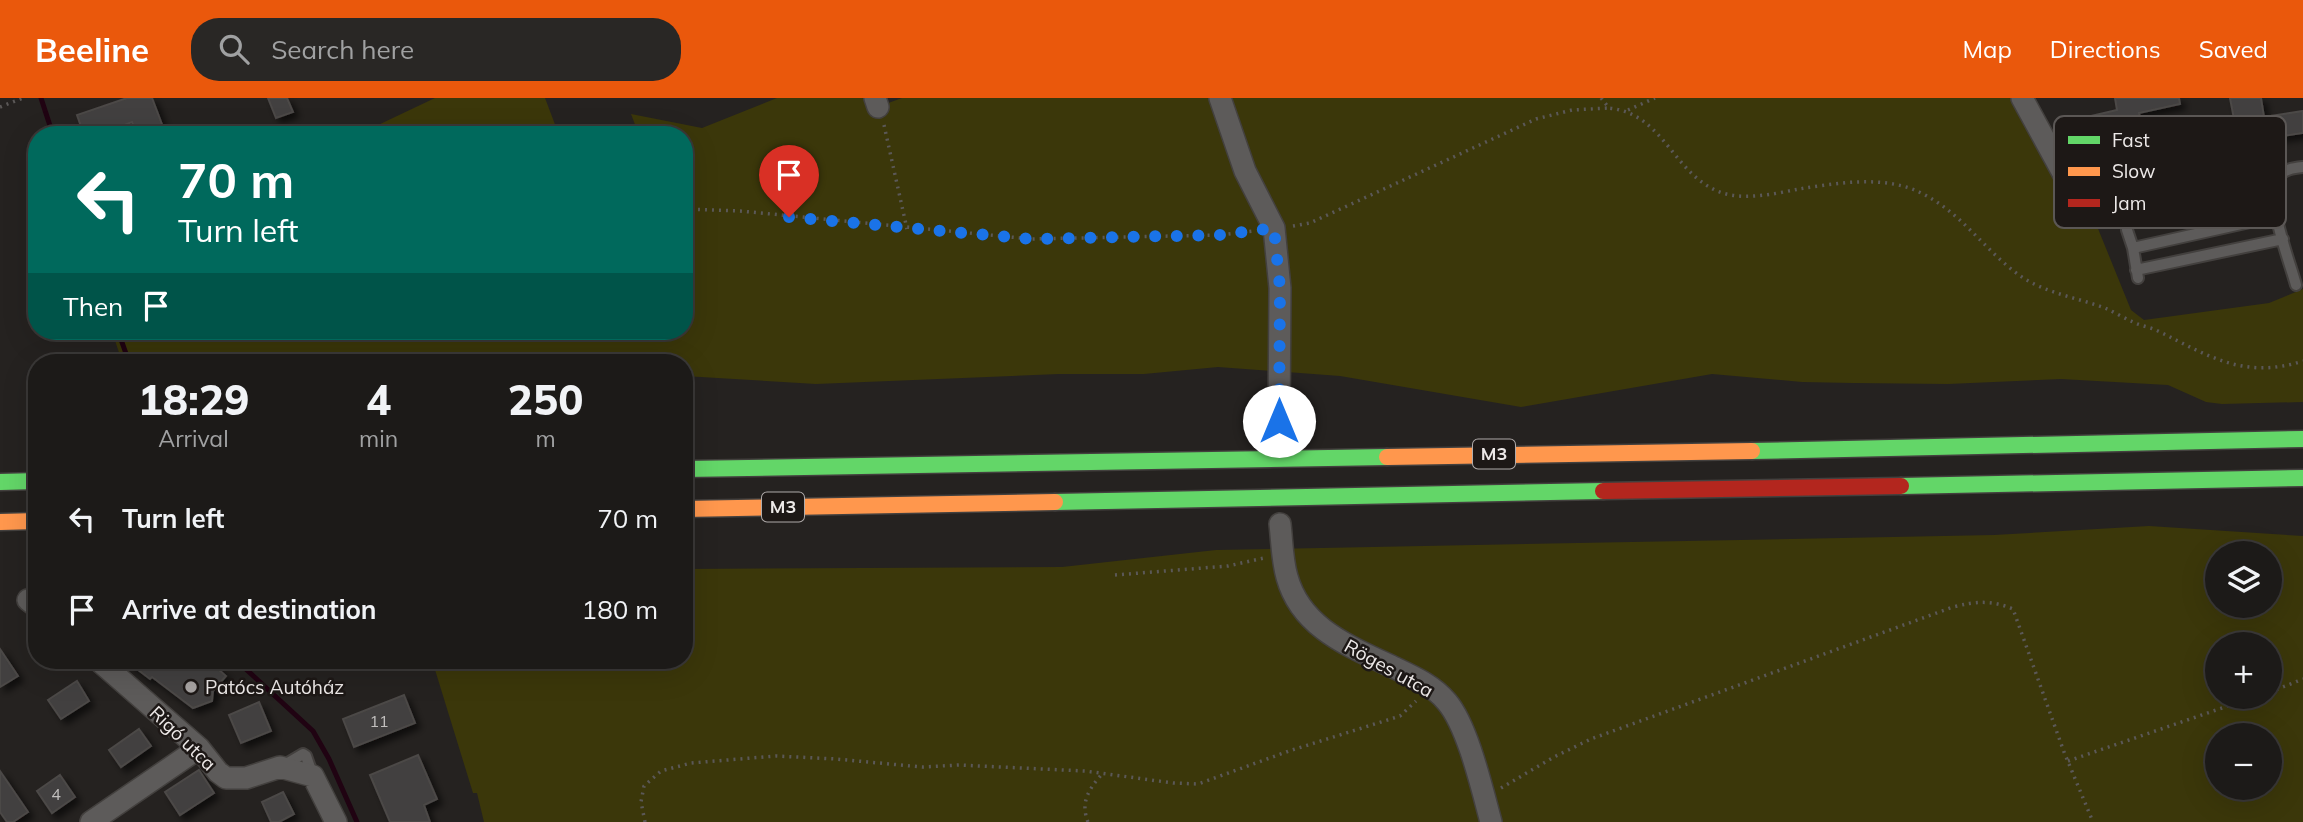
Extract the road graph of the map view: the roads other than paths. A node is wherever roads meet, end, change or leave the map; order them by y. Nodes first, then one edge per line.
1 (1220, 98) edge
2 (2022, 98) edge
3 (2054, 157) edge
4 (2303, 167) edge
5 (2286, 171) edge
6 (2223, 228) edge
7 (2280, 228) edge
8 (2127, 229) dead end
9 (2283, 239) junction
10 (2133, 248) junction
11 (2296, 285) dead end
12 (1279, 421) tunnel mouth
13 (2303, 439) edge
14 (693, 469) edge
15 (2303, 478) edge
16 (28, 481) edge
17 (0, 482) edge
18 (693, 509) edge
19 (28, 521) edge
20 (0, 522) edge
21 (1280, 524) dead end
22 (107, 669) edge
23 (199, 748) junction
24 (91, 822) edge
25 (336, 822) edge
26 (1491, 822) edge

1 - 12 street
2 - 3 street
4 - 5 lane
6 - 10 lane
7 - 9 lane
8 - 10 lane
9 - 10 lane
9 - 11 lane
13 - 14 highway, M3
15 - 18 highway, M3
16 - 17 highway
19 - 20 highway
21 - 26 street, Röges utca
22 - 23 street, Rigó utca
23 - 24 street
23 - 25 street, Rigó utca

